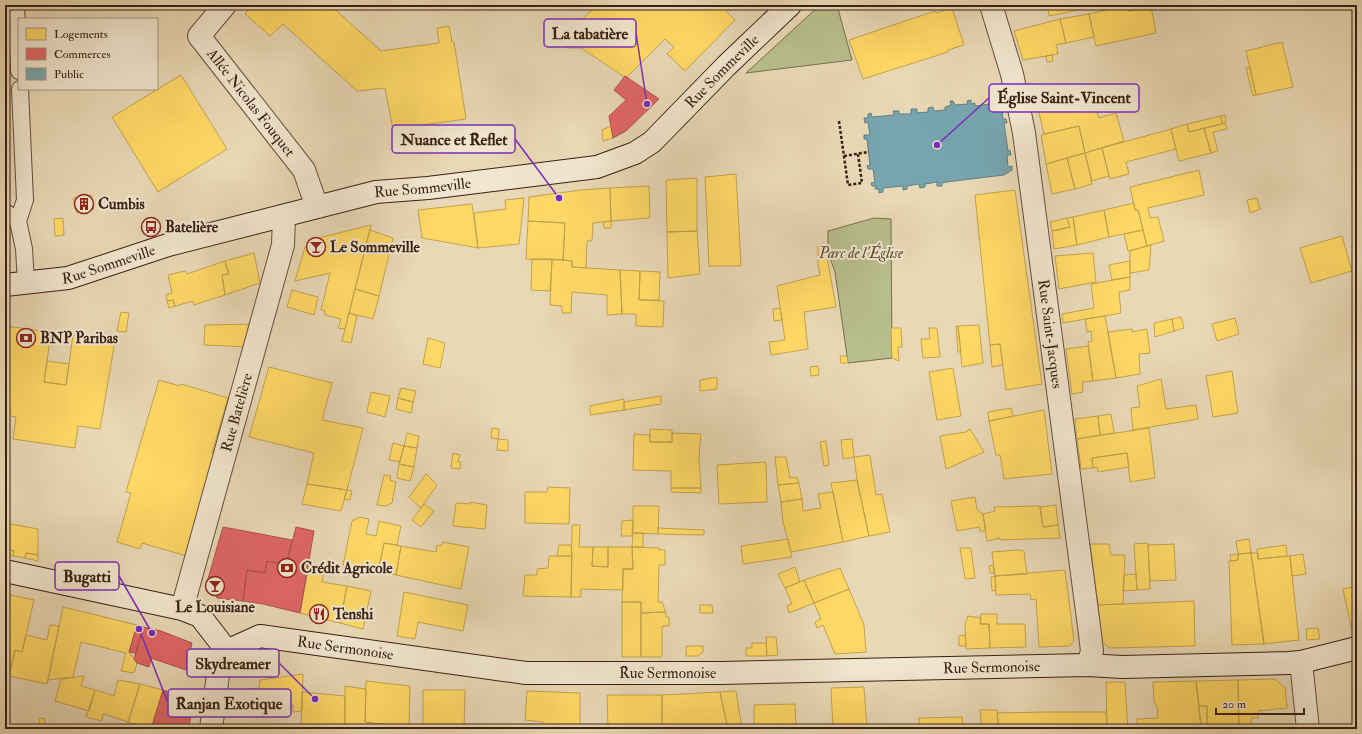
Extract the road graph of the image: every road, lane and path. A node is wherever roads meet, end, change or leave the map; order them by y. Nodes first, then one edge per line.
1 (16, 5) edge
2 (225, 5) edge
3 (790, 5) edge
4 (991, 5) edge
5 (18, 49) edge
6 (20, 90) edge
7 (839, 121) dead end
8 (868, 152) dead end
9 (858, 154) junction
10 (844, 156) junction
11 (317, 207) junction
12 (5, 212) edge
13 (284, 216) junction
14 (18, 221) junction
15 (16, 284) edge
16 (5, 572) edge
17 (182, 609) junction
18 (1357, 648) edge
19 (227, 651) junction
20 (1301, 662) junction
21 (1088, 665) junction
22 (211, 729) edge
23 (1308, 729) edge

1 - 5 lane
2 - 11 street, Allée Nicolas Fouquet
3 - 11 street, Rue Sommeville
4 - 21 street, Rue Saint-Jacques
6 - 14 lane
7 - 10 path
8 - 9 path
9 - 10 path
9 - 10 path
11 - 13 street, Rue Sommeville
12 - 14 lane
13 - 15 street, Rue Sommeville
13 - 17 street, Rue Batelière
14 - 15 lane
16 - 17 street
17 - 19 street
18 - 20 street, Rue Sermonoise
19 - 21 street, Rue Sermonoise
19 - 22 street
20 - 21 street, Rue Sermonoise
20 - 23 street

